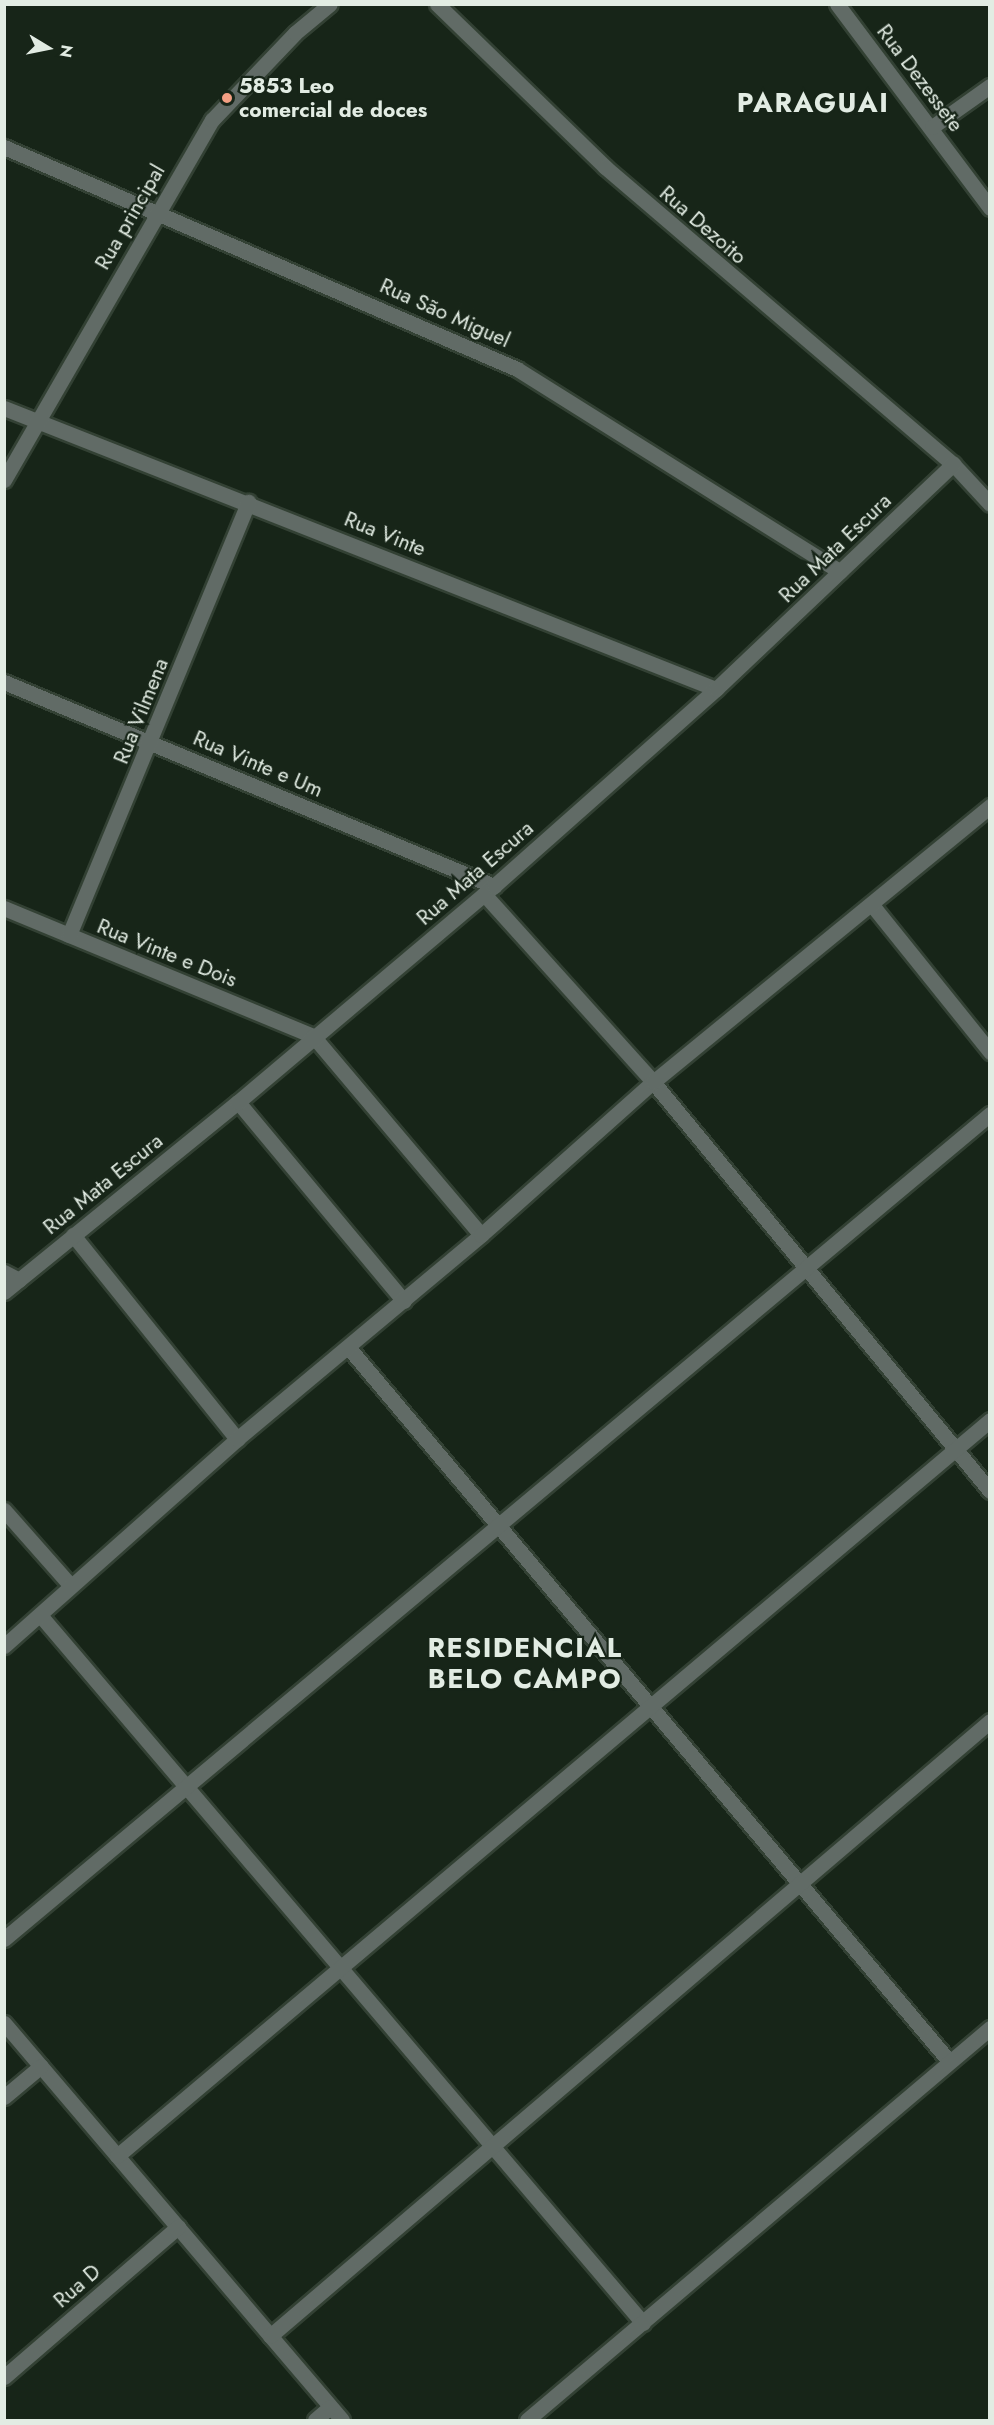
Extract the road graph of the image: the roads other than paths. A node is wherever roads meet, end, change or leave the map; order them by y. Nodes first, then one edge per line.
1 (330, 4) edge
2 (437, 4) edge
3 (837, 4) edge
4 (990, 86) edge
5 (932, 127) junction
6 (4, 147) edge
7 (990, 208) edge
8 (157, 212) junction
9 (4, 408) edge
10 (36, 421) junction
11 (953, 464) junction
12 (4, 480) edge
13 (248, 502) junction
14 (990, 504) edge
15 (840, 572) junction
16 (4, 682) edge
17 (716, 688) junction
18 (151, 742) junction
19 (990, 806) edge
20 (489, 890) junction
21 (872, 905) junction
22 (4, 908) edge
23 (69, 935) junction
24 (313, 1036) junction
25 (990, 1052) edge
26 (653, 1082) junction
27 (238, 1102) junction
28 (990, 1114) edge
29 (72, 1235) junction
30 (481, 1235) junction
31 (804, 1269) junction
32 (4, 1272) edge
33 (19, 1280) junction
34 (4, 1292) edge
35 (404, 1300) junction
36 (348, 1347) junction
37 (990, 1420) edge
38 (237, 1439) junction
39 (953, 1451) junction
40 (990, 1491) edge
41 (4, 1510) edge
42 (498, 1525) junction
43 (71, 1586) junction
44 (40, 1615) junction
45 (6, 1642) edge
46 (652, 1705) junction
47 (990, 1721) edge
48 (186, 1787) junction
49 (800, 1883) junction
50 (4, 1939) edge
51 (342, 1967) junction
52 (4, 2023) edge
53 (990, 2028) edge
54 (949, 2061) junction
55 (41, 2066) junction
56 (4, 2097) edge
57 (492, 2146) junction
58 (117, 2156) junction
59 (178, 2227) junction
60 (644, 2323) junction
61 (270, 2336) junction
62 (4, 2378) edge
63 (330, 2407) junction
64 (315, 2421) edge
65 (342, 2421) edge
66 (526, 2421) edge

1 - 8 street, Rua principal
2 - 11 street, Rua Dezoito
3 - 5 street, Rua Dezessete
4 - 5 street
5 - 7 street, Rua Dezessete
6 - 8 street, Rua São Miguel
8 - 10 street, Rua principal
8 - 15 street, Rua São Miguel
9 - 10 street, Rua Vinte
10 - 12 street, Rua principal
10 - 13 street, Rua Vinte
11 - 14 street, Rua Dezoito
11 - 15 street, Rua Mata Escura
13 - 17 street, Rua Vinte
13 - 18 street, Rua Vilmena
15 - 17 street, Rua Mata Escura
16 - 18 street, Rua Vinte e Um
17 - 20 street, Rua Mata Escura
18 - 20 street, Rua Vinte e Um
18 - 23 street, Rua Vilmena
19 - 21 street
20 - 24 street, Rua Mata Escura
20 - 26 street
21 - 25 street
21 - 26 street
22 - 23 street, Rua Vinte e Dois
23 - 24 street, Rua Vinte e Dois
24 - 27 street, Rua Mata Escura
24 - 30 street
26 - 30 street
26 - 31 street
27 - 29 street, Rua Mata Escura
27 - 35 street
28 - 31 street
29 - 33 street, Rua Mata Escura
29 - 38 street
30 - 35 street
31 - 39 street
31 - 42 street
32 - 33 street
33 - 34 street, Rua Mata Escura
35 - 36 street
36 - 38 street
36 - 42 street
37 - 39 street
38 - 43 street
39 - 40 street
39 - 46 street
41 - 43 street
42 - 46 street
42 - 48 street
43 - 44 street
44 - 45 street
44 - 48 street
46 - 49 street
46 - 51 street
47 - 49 street
48 - 50 street
48 - 51 street
49 - 54 street
49 - 57 street
51 - 57 street
51 - 58 street
52 - 55 street
53 - 54 street
54 - 60 street
55 - 56 street
55 - 58 street
57 - 60 street
57 - 61 street
58 - 59 street
59 - 61 street
59 - 62 street, Rua D
60 - 66 street
61 - 63 street
63 - 64 street
63 - 65 street

